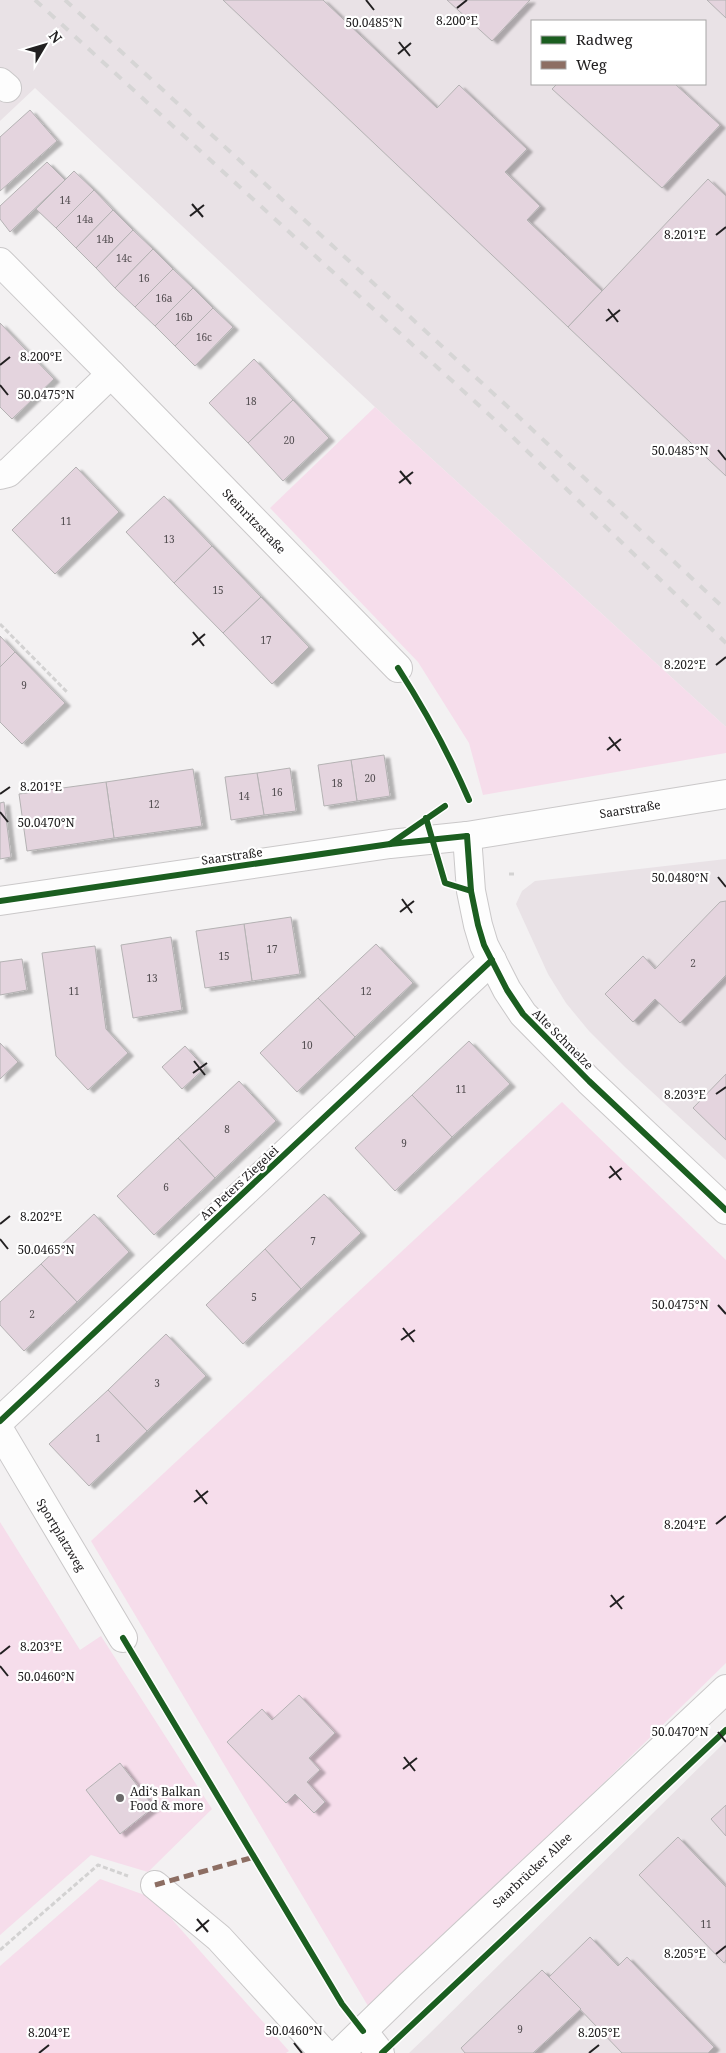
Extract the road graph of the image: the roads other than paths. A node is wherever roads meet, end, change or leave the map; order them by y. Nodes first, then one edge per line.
1 (0, 262) edge
2 (111, 374) junction
3 (0, 475) edge
4 (398, 668) dead end
5 (726, 794) edge
6 (467, 836) junction
7 (0, 901) edge
8 (492, 960) junction
9 (726, 1210) edge
10 (0, 1421) edge
11 (0, 1432) edge
12 (123, 1638) dead end
13 (726, 1688) edge
14 (155, 1885) road end
15 (364, 2031) junction
16 (324, 2053) edge
17 (340, 2053) edge
18 (380, 2053) edge

1 - 2 street, Steinritzstraße
2 - 3 street
2 - 4 street, Steinritzstraße
5 - 6 street, Saarstraße
6 - 7 street, Saarstraße
6 - 8 street, Alte Schmelze
8 - 9 street, Alte Schmelze
8 - 10 street, An Peters Ziegelei
11 - 12 street, Sportplatzweg
13 - 15 street, Saarbrücker Allee
14 - 16 street
15 - 17 street, Saarbrücker Allee
15 - 18 street

